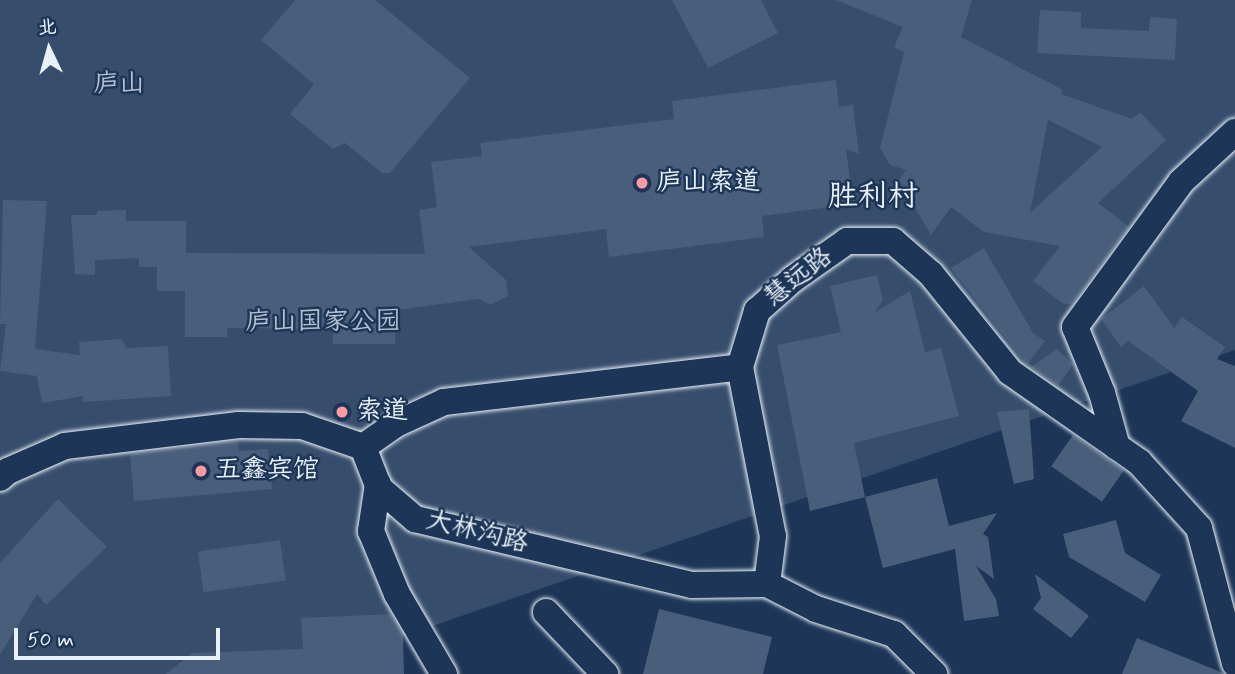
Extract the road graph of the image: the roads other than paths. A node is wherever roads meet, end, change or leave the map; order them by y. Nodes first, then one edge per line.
1 (1235, 132) edge
2 (740, 367) junction
3 (363, 447) junction
4 (1117, 447) junction
5 (0, 478) edge
6 (377, 484) junction
7 (767, 584) junction
8 (546, 612) dead end
9 (1235, 663) edge
10 (444, 674) edge
11 (605, 674) edge
12 (934, 674) edge

1 - 4 street
2 - 3 street
2 - 4 street, 慧远路
2 - 7 street
3 - 5 street
3 - 6 street, 大林沟路
4 - 9 street, 慧远路
6 - 7 street, 大林沟路
6 - 10 street
7 - 12 street, 大林沟路
8 - 11 street

